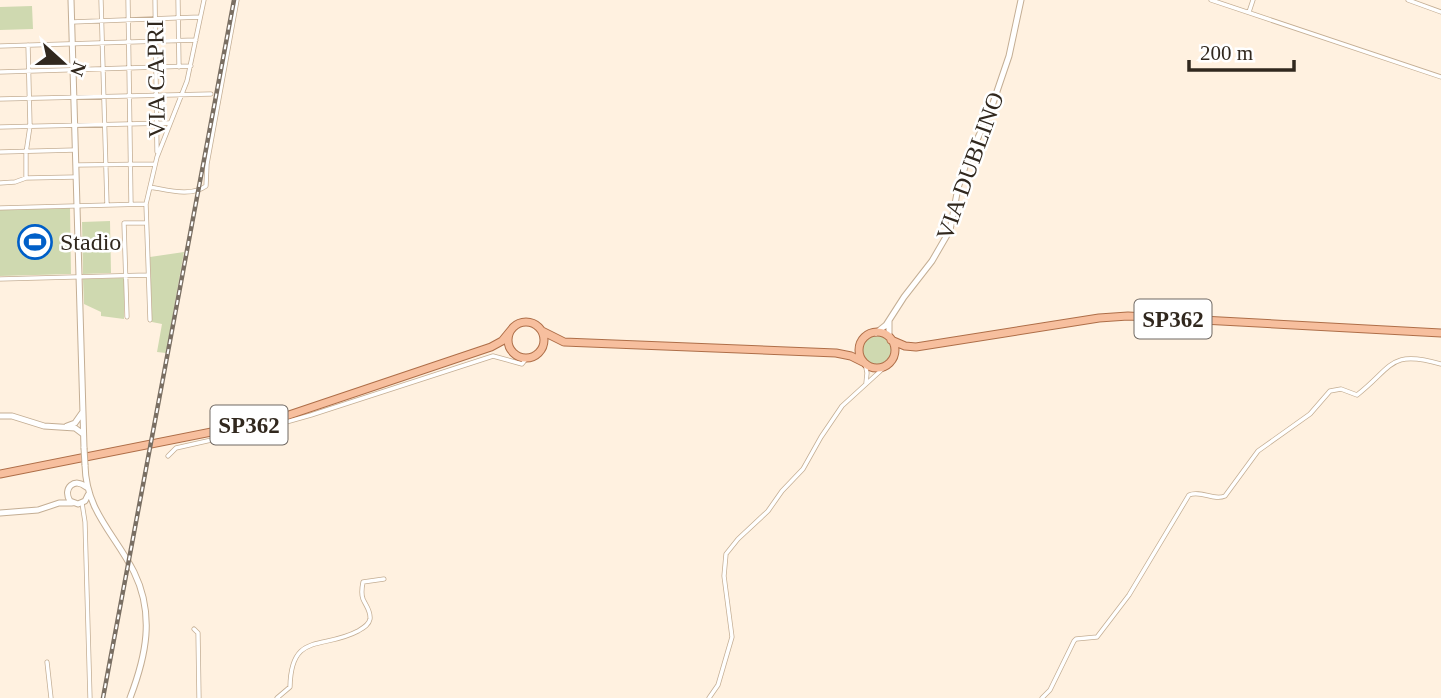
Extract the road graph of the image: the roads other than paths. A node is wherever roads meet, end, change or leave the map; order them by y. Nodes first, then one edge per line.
1 (71, 0) edge
2 (101, 0) edge
3 (128, 0) edge
4 (155, 0) edge
5 (178, 0) edge
6 (204, 0) edge
7 (237, 0) edge
8 (1021, 0) edge
9 (1211, 0) edge
10 (1253, 0) edge
11 (1408, 0) edge
12 (1249, 12) junction
13 (1441, 12) edge
14 (200, 17) junction
15 (178, 18) junction
16 (155, 19) junction
17 (128, 20) junction
18 (102, 21) junction
19 (72, 22) junction
20 (196, 40) junction
21 (156, 41) junction
22 (178, 41) junction
23 (129, 42) junction
24 (103, 43) junction
25 (73, 44) junction
26 (28, 45) junction
27 (0, 46) edge
28 (191, 66) junction
29 (179, 67) junction
30 (129, 68) junction
31 (156, 68) junction
32 (103, 69) junction
33 (73, 70) junction
34 (29, 71) junction
35 (0, 72) edge
36 (1441, 77) edge
37 (182, 94) junction
38 (211, 94) dead end
39 (156, 95) junction
40 (130, 96) junction
41 (104, 97) junction
42 (74, 98) junction
43 (0, 99) edge
44 (30, 99) junction
45 (169, 122) junction
46 (156, 123) junction
47 (105, 124) junction
48 (130, 124) junction
49 (30, 125) junction
50 (75, 125) junction
51 (0, 127) edge
52 (75, 150) junction
53 (0, 152) edge
54 (26, 153) junction
55 (157, 157) junction
56 (106, 164) junction
57 (131, 164) junction
58 (155, 164) junction
59 (76, 165) junction
60 (76, 177) junction
61 (26, 178) junction
62 (0, 183) edge
63 (150, 187) junction
64 (131, 204) junction
65 (146, 204) junction
66 (107, 205) junction
67 (77, 206) junction
68 (0, 208) edge
69 (146, 223) junction
70 (126, 275) junction
71 (148, 275) junction
72 (78, 276) junction
73 (0, 279) edge
74 (127, 317) dead end
75 (890, 318) junction
76 (150, 320) dead end
77 (511, 330) junction
78 (542, 331) junction
79 (1441, 331) edge
80 (876, 333) junction
81 (890, 338) junction
82 (564, 342) junction
83 (861, 343) junction
84 (916, 346) junction
85 (491, 347) junction
86 (540, 351) junction
87 (513, 353) junction
88 (836, 353) junction
89 (527, 358) junction
90 (890, 361) junction
91 (864, 362) junction
92 (1441, 364) edge
93 (865, 385) junction
94 (311, 412) junction
95 (82, 413) junction
96 (0, 416) edge
97 (83, 424) junction
98 (75, 426) junction
99 (83, 434) junction
100 (168, 456) dead end
101 (85, 465) junction
102 (0, 474) edge
103 (76, 483) junction
104 (86, 487) junction
105 (67, 493) junction
106 (89, 494) junction
107 (84, 502) junction
108 (59, 503) junction
109 (73, 503) junction
110 (94, 509) junction
111 (82, 512) junction
112 (0, 513) edge
113 (384, 579) dead end
114 (194, 629) dead end
115 (47, 662) dead end
116 (51, 698) edge
117 (90, 698) edge
118 (130, 698) edge
119 (199, 698) edge
120 (277, 698) edge
121 (709, 698) edge
122 (1042, 698) edge

1 - 19 street
2 - 18 street
3 - 17 street
4 - 16 street, VIA CAPRI
5 - 15 street
6 - 14 street
7 - 63 street
8 - 75 street, VIA DUBLINO
9 - 12 street
10 - 12 street
11 - 13 street
12 - 36 street
14 - 15 street
14 - 20 street
15 - 16 street
15 - 22 street
16 - 17 street
16 - 21 street, VIA CAPRI
17 - 18 street
17 - 23 street
18 - 19 street
18 - 24 street
19 - 25 street
20 - 22 street
20 - 28 street
21 - 22 street
21 - 23 street
21 - 31 street, VIA CAPRI
22 - 29 street
23 - 24 street
23 - 30 street
24 - 25 street
24 - 32 street
25 - 26 street
25 - 33 street
26 - 27 street
26 - 34 street
28 - 29 street
28 - 37 street
29 - 31 street
30 - 31 street
30 - 32 street
30 - 40 street
31 - 39 street, VIA CAPRI
32 - 33 street
32 - 41 street
33 - 34 street
33 - 42 street
34 - 35 street
34 - 44 street
37 - 38 street
37 - 39 street
37 - 45 street
39 - 40 street
39 - 46 street, VIA CAPRI
40 - 41 street
40 - 48 street
41 - 42 street
41 - 47 street
42 - 44 street
42 - 50 street
43 - 44 street
44 - 49 street
45 - 46 street
45 - 55 street
46 - 48 street
46 - 55 street, VIA CAPRI
47 - 48 street
47 - 50 street
47 - 56 street
48 - 57 street
49 - 50 street
49 - 51 street
49 - 54 street
50 - 52 street
52 - 54 street
52 - 59 street
53 - 54 street
54 - 61 street
55 - 58 street
56 - 57 street
56 - 59 street
56 - 66 street
57 - 58 street
57 - 64 street
58 - 63 street
59 - 60 street
60 - 61 street
60 - 67 street
61 - 62 street
63 - 65 street
64 - 65 street
64 - 66 street
65 - 69 street
66 - 67 street
67 - 68 street
67 - 72 street
69 - 70 street
69 - 71 street
70 - 71 street
70 - 72 street
70 - 74 street
71 - 76 street
72 - 73 street
72 - 95 street
75 - 80 street, VIA DUBLINO
75 - 81 street
77 - 78 main road
77 - 85 main road, SP362
77 - 87 main road
78 - 82 main road
78 - 86 main road
79 - 84 main road, SP362
80 - 81 main road, SP362
80 - 83 main road
81 - 84 main road, SP362
81 - 90 main road
82 - 86 main road
82 - 88 main road
83 - 88 main road
83 - 91 main road
84 - 90 main road, SP362
85 - 87 main road
85 - 94 main road, SP362
86 - 89 main road
87 - 89 main road
88 - 91 main road
89 - 94 street
90 - 91 main road
90 - 93 street
91 - 93 street
92 - 122 street
93 - 121 street
94 - 100 street
94 - 102 main road, SP362
95 - 97 street
95 - 98 street
96 - 98 street
97 - 98 street
97 - 99 street
98 - 99 street
99 - 101 street, bridge
101 - 103 street
101 - 104 street
103 - 104 street
103 - 105 street
104 - 106 street
105 - 108 street
105 - 109 street
106 - 107 street
106 - 110 street
107 - 109 street
107 - 110 street
107 - 111 street
108 - 109 street
108 - 112 street
109 - 111 street
110 - 118 street
111 - 117 street
113 - 120 street
114 - 119 street
115 - 116 street

